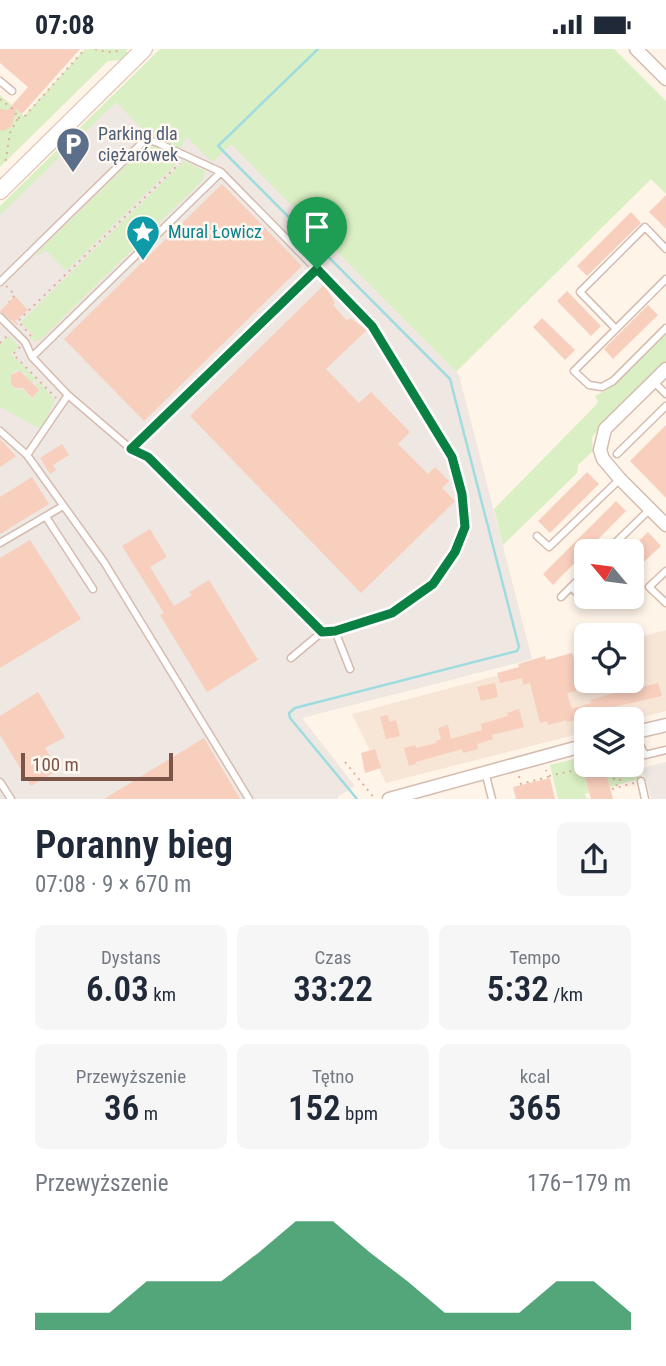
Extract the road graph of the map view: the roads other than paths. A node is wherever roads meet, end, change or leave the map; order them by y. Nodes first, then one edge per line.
1 (144, 49) edge
2 (636, 49) edge
3 (666, 79) edge
4 (0, 81) edge
5 (12, 91) dead end
6 (222, 172) junction
7 (0, 191) edge
8 (666, 249) edge
9 (317, 269) junction
10 (666, 279) edge
11 (0, 282) edge
12 (0, 317) edge
13 (616, 328) junction
14 (666, 328) edge
15 (32, 357) junction
16 (666, 369) edge
17 (653, 381) junction
18 (666, 394) edge
19 (68, 395) junction
20 (666, 406) edge
21 (0, 431) edge
22 (131, 449) junction
23 (617, 454) dead end
24 (27, 455) junction
25 (620, 479) junction
26 (63, 506) junction
27 (650, 509) junction
28 (46, 517) junction
29 (666, 525) edge
30 (537, 536) dead end
31 (619, 539) edge
32 (0, 543) edge
33 (666, 572) edge
34 (574, 584) edge
35 (571, 587) junction
36 (93, 589) dead end
37 (574, 590) edge
38 (561, 597) dead end
39 (666, 603) edge
40 (335, 631) junction
41 (322, 632) junction
42 (291, 658) dead end
43 (350, 669) dead end
44 (666, 725) edge
45 (644, 730) edge
46 (574, 748) edge
47 (666, 750) edge
48 (644, 753) edge
49 (485, 772) junction
50 (641, 781) road end
51 (0, 782) edge
52 (11, 799) edge
53 (249, 799) edge
54 (389, 799) edge
55 (492, 799) edge
56 (645, 799) edge

1 - 7 street
2 - 3 street
4 - 5 lane
6 - 9 lane
6 - 11 lane
6 - 15 lane
8 - 13 lane
9 - 22 lane
9 - 40 lane
10 - 13 lane
12 - 15 lane
13 - 14 lane
15 - 19 lane
16 - 17 street
17 - 18 lane
17 - 25 street
19 - 22 lane
19 - 24 lane
20 - 23 lane
21 - 24 lane
22 - 41 lane
24 - 26 lane
25 - 27 street
25 - 30 lane
26 - 28 lane
26 - 53 lane
27 - 29 street
27 - 31 lane
28 - 32 lane
28 - 36 lane
33 - 39 lane
34 - 35 lane
35 - 37 lane
35 - 38 lane
40 - 41 lane
40 - 43 lane
41 - 42 lane
44 - 45 street
46 - 49 street
47 - 48 lane
49 - 54 street
49 - 55 lane
50 - 56 lane
51 - 52 lane

